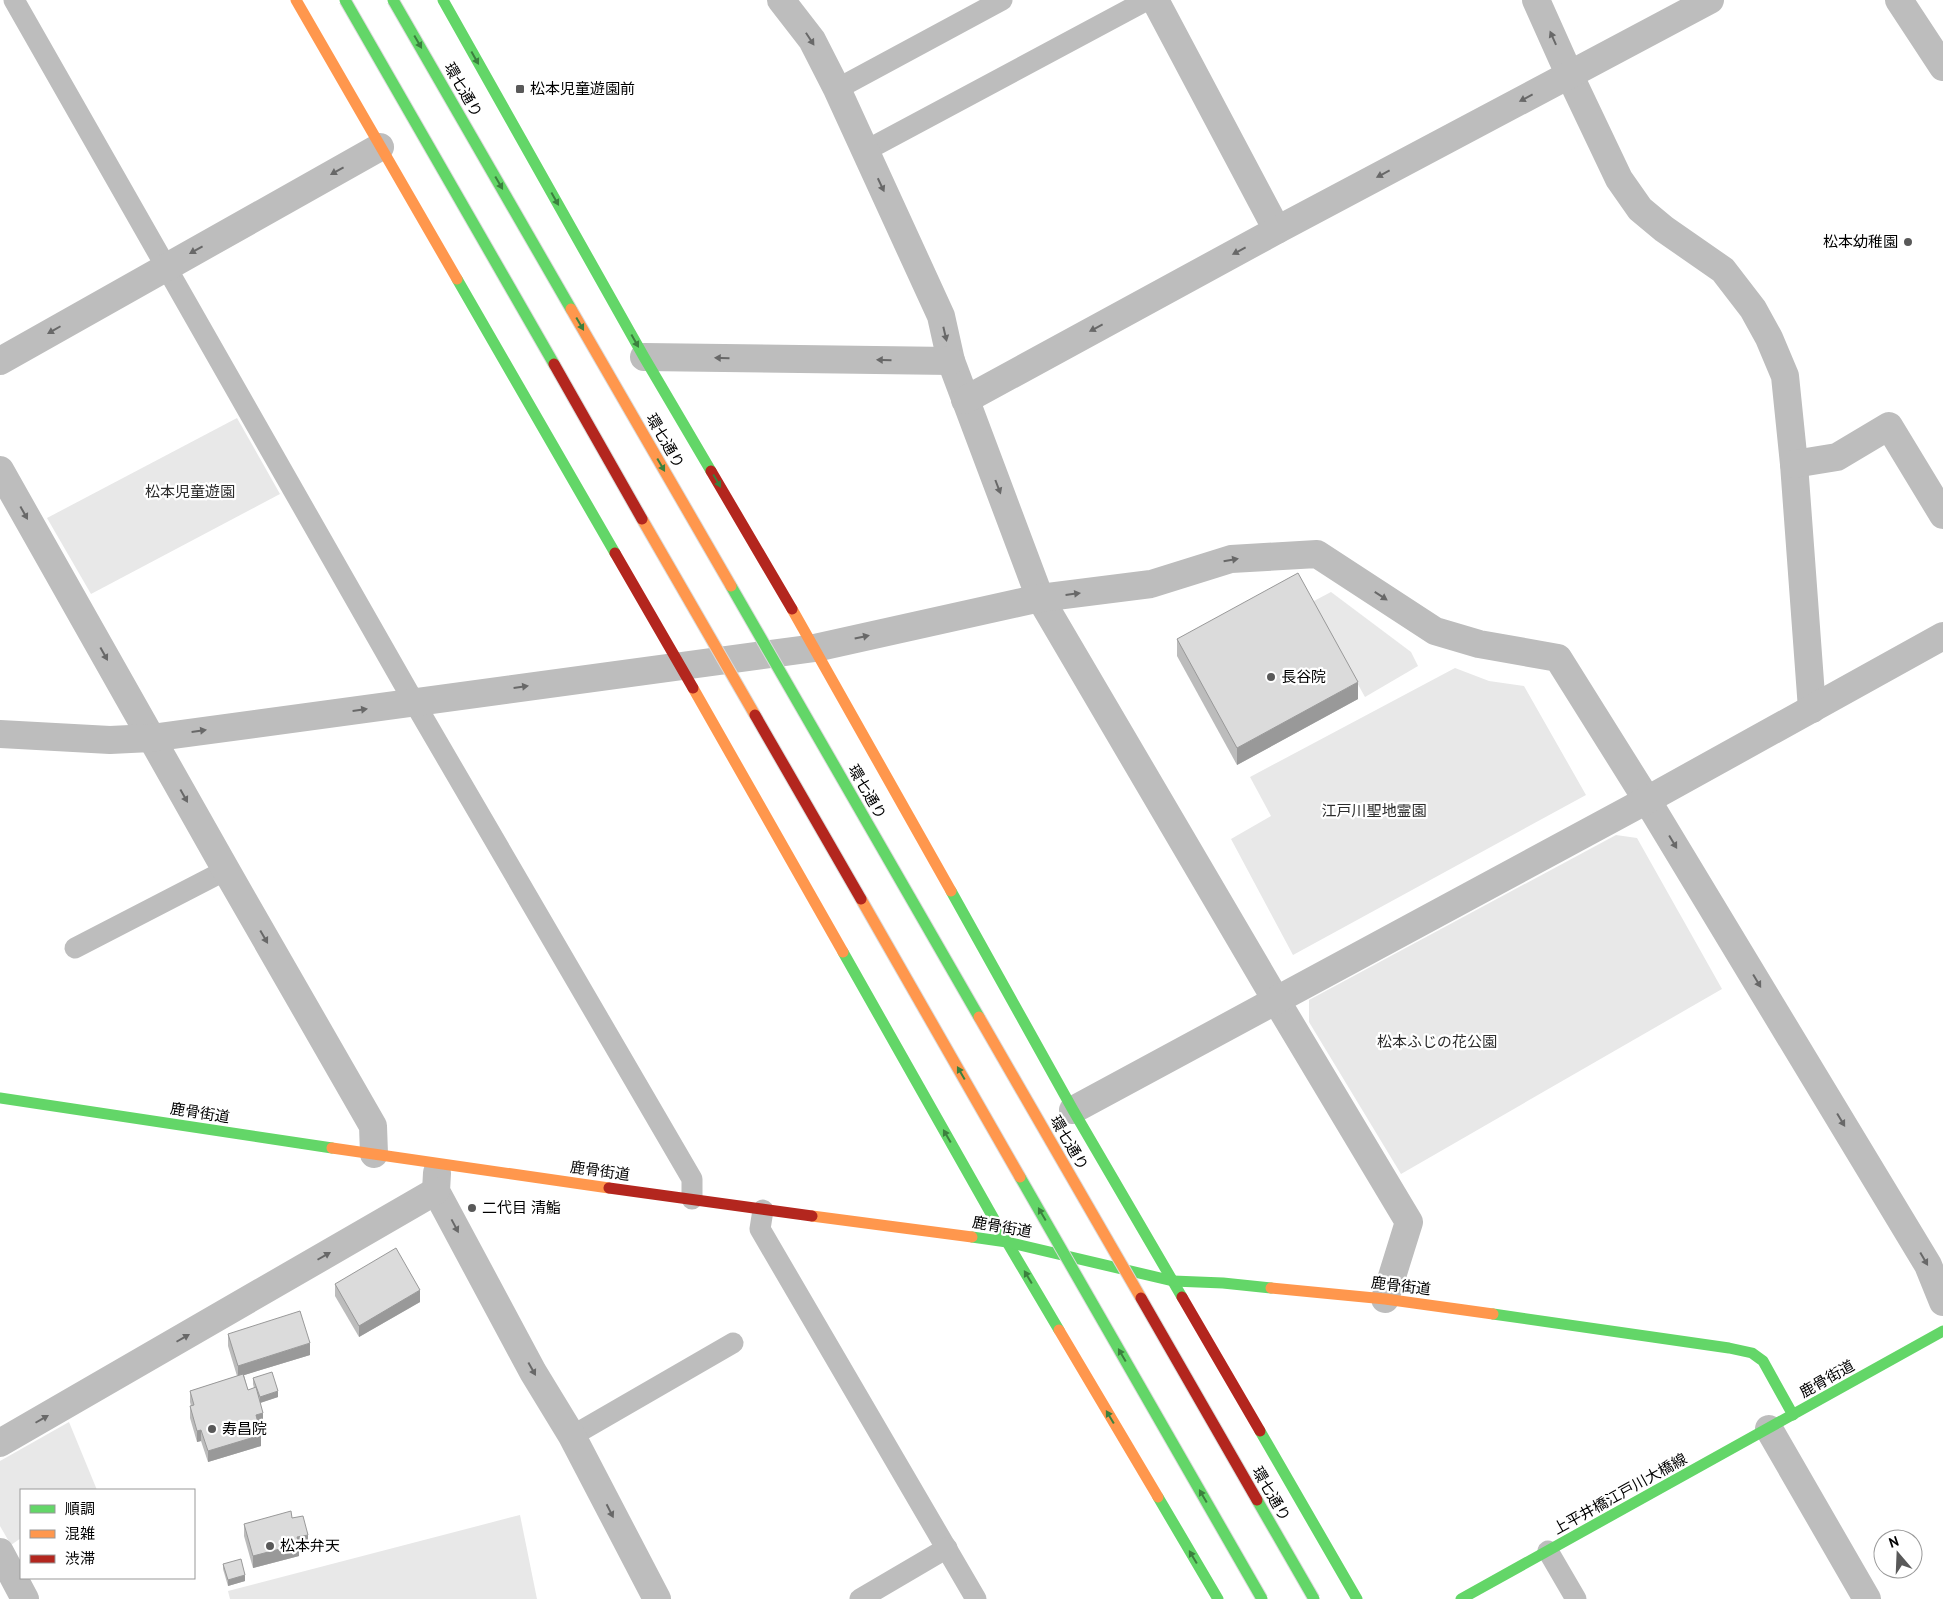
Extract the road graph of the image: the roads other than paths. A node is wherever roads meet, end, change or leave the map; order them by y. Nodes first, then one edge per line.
1 (14, 0) edge
2 (296, 0) edge
3 (345, 0) edge
4 (393, 0) edge
5 (443, 0) edge
6 (781, 0) edge
7 (1002, 0) edge
8 (1147, 0) edge
9 (1155, 0) edge
10 (1536, 0) edge
11 (1710, 0) edge
12 (1899, 0) edge
13 (1943, 67) edge
14 (1570, 76) junction
15 (837, 89) junction
16 (380, 147) junction
17 (865, 151) junction
18 (1277, 230) junction
19 (166, 267) junction
20 (644, 357) junction
21 (0, 361) edge
22 (951, 361) junction
23 (965, 400) junction
24 (1794, 464) junction
25 (0, 470) edge
26 (1943, 515) edge
27 (1040, 598) junction
28 (1943, 636) edge
29 (815, 648) junction
30 (680, 665) junction
31 (414, 702) junction
32 (1812, 709) junction
33 (0, 734) edge
34 (151, 738) junction
35 (1647, 800) junction
36 (226, 870) junction
37 (75, 948) dead end
38 (1276, 1000) junction
39 (1, 1096) edge
40 (1073, 1110) junction
41 (374, 1154) junction
42 (438, 1164) junction
43 (436, 1191) junction
44 (692, 1199) junction
45 (763, 1210) junction
46 (1007, 1242) junction
47 (1172, 1281) junction
48 (1385, 1299) junction
49 (1943, 1302) edge
50 (1943, 1331) edge
51 (733, 1343) dead end
52 (1793, 1415) junction
53 (1768, 1429) junction
54 (572, 1436) junction
55 (0, 1443) edge
56 (947, 1548) junction
57 (1548, 1551) junction
58 (0, 1552) edge
59 (25, 1599) edge
60 (657, 1599) edge
61 (860, 1599) edge
62 (976, 1599) edge
63 (1218, 1599) edge
64 (1262, 1599) edge
65 (1314, 1599) edge
66 (1357, 1599) edge
67 (1461, 1599) edge
68 (1576, 1599) edge
69 (1866, 1599) edge

1 - 19 lane
2 - 16 main road
64 -> 3 main road, bridge
4 -> 65 main road, 環七通り, bridge
5 -> 20 main road
6 -> 15 street
7 - 15 lane
8 - 17 lane
9 - 18 street
14 -> 10 street
11 - 14 street
12 - 13 street
14 -> 18 street
14 - 24 street
15 - 17 street
16 -> 19 street
16 - 30 main road
17 -> 22 street
18 -> 23 street
19 -> 21 street
19 - 31 lane
22 -> 20 street
20 -> 29 main road
22 - 23 street
23 -> 27 street
24 - 26 street
24 - 32 street
25 -> 34 street
29 -> 27 street
27 -> 35 street
27 - 38 street
28 - 32 street
29 - 30 street
29 - 40 main road
31 -> 30 street
46 -> 30 main road
34 -> 31 street
31 - 44 lane
32 - 35 street
33 - 34 street
34 -> 36 street
35 - 38 street
35 -> 49 street
36 - 37 lane
36 -> 41 street
38 - 40 street
38 - 48 street
39 - 41 main road, 鹿骨街道
40 - 47 main road
41 - 42 main road, 鹿骨街道
42 - 43 street
42 - 44 main road, 鹿骨街道
43 -> 54 street
55 -> 43 street
44 - 45 main road, 鹿骨街道
45 - 46 main road, 鹿骨街道
45 - 56 lane
46 - 47 main road, 鹿骨街道
63 -> 46 main road
47 - 48 main road, 鹿骨街道
47 - 66 main road
48 - 52 main road, 鹿骨街道
50 - 52 main road, 鹿骨街道
51 - 54 lane
52 - 53 main road, 上平井橋江戸川大橋線
53 - 57 main road, 上平井橋江戸川大橋線
53 - 69 street
54 -> 60 street
56 - 61 lane
56 - 62 lane
57 - 67 main road, 上平井橋江戸川大橋線
57 - 68 lane
58 - 59 street

